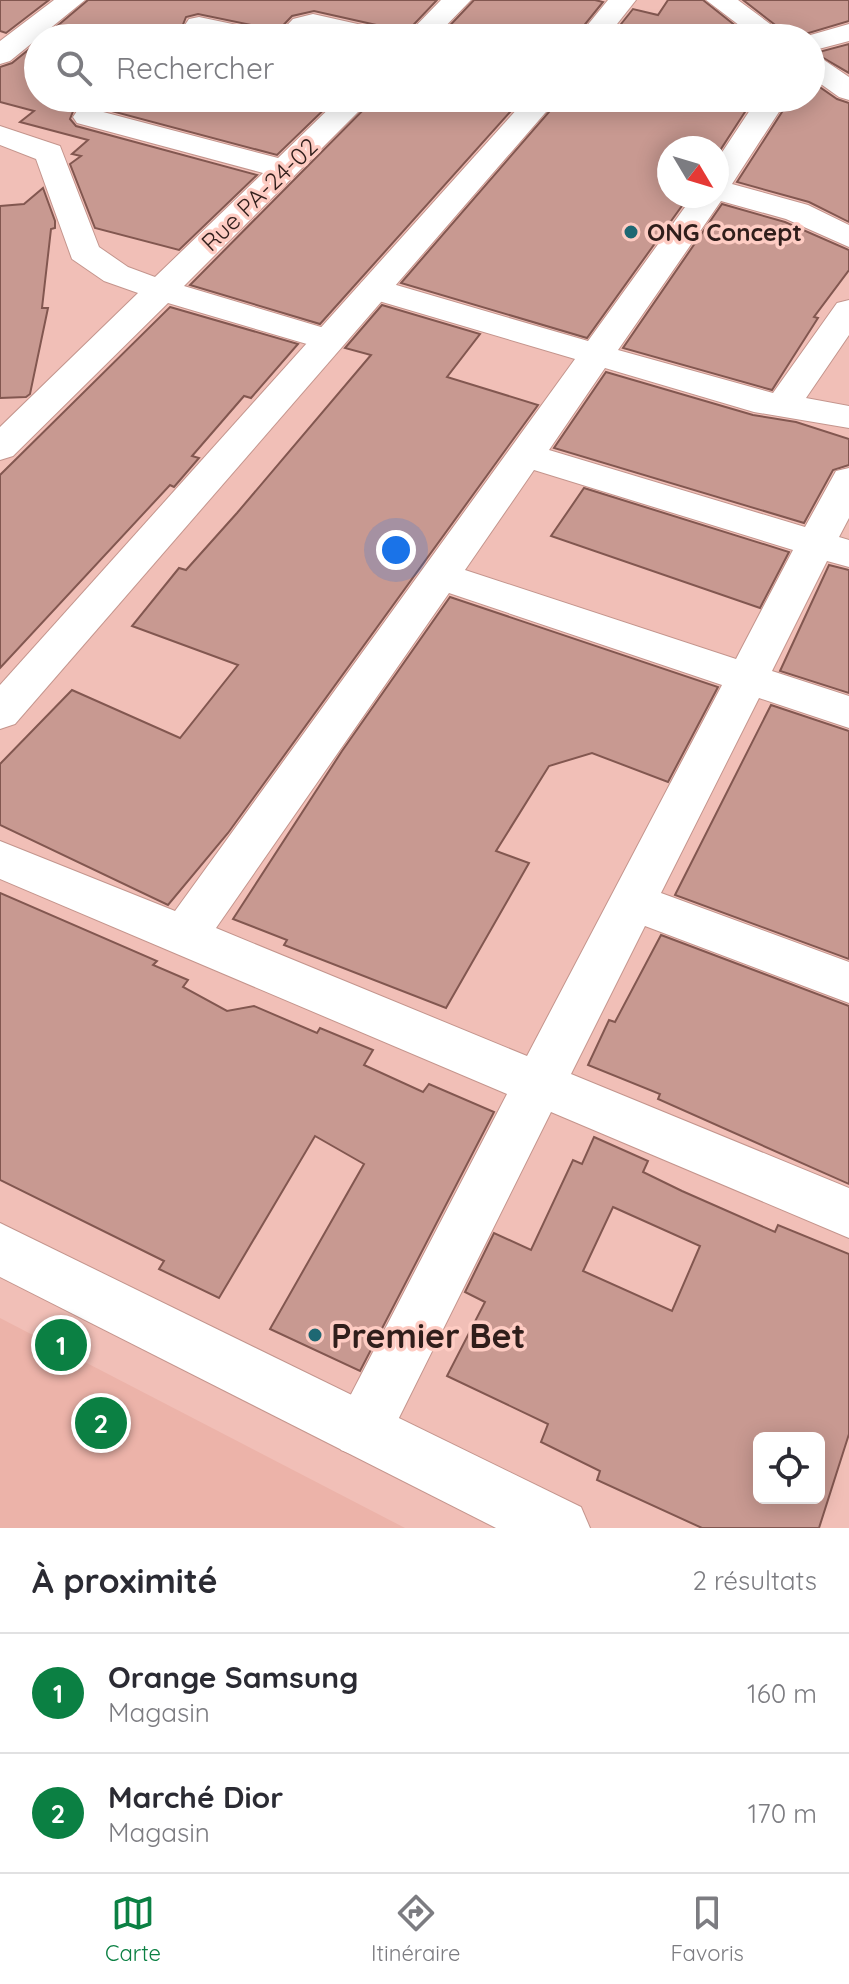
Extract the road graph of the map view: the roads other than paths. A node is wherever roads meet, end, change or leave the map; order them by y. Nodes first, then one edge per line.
1 (229, 0) edge
2 (457, 0) edge
3 (622, 0) edge
4 (720, 0) edge
5 (58, 2) edge
6 (26, 24) edge
7 (200, 24) edge
8 (432, 24) edge
9 (602, 24) edge
10 (755, 24) edge
11 (849, 32) edge
12 (11, 34) edge
13 (825, 39) edge
14 (0, 55) edge
15 (825, 74) edge
16 (849, 91) edge
17 (95, 112) edge
18 (112, 112) edge
19 (343, 112) edge
20 (519, 112) edge
21 (764, 112) edge
22 (0, 135) edge
23 (49, 153) junction
24 (729, 166) edge
25 (284, 169) junction
26 (729, 193) edge
27 (700, 208) edge
28 (849, 237) edge
29 (374, 289) junction
30 (161, 290) junction
31 (849, 310) edge
32 (329, 340) junction
33 (596, 355) junction
34 (783, 405) junction
35 (39, 409) junction
36 (0, 412) edge
37 (849, 417) edge
38 (0, 448) edge
39 (525, 455) junction
40 (849, 480) edge
41 (832, 549) edge
42 (441, 576) junction
43 (749, 678) junction
44 (2, 708) edge
45 (849, 712) edge
46 (0, 859) edge
47 (633, 902) junction
48 (184, 936) junction
49 (849, 983) edge
50 (539, 1084) junction
51 (849, 1213) edge
52 (0, 1249) edge
53 (362, 1429) junction
54 (560, 1528) edge

1 - 7 street
2 - 8 street
3 - 9 street
4 - 10 street
5 - 6 street
11 - 13 street
12 - 14 street
15 - 16 street
17 - 23 street
18 - 25 street
19 - 25 street, Rue PA-24-02
20 - 29 street
21 - 24 street
22 - 23 street
23 - 30 street
25 - 30 street, Rue PA-24-02
26 - 28 street
27 - 33 street
29 - 32 street
29 - 33 street
30 - 32 street
30 - 35 street, Rue PA-24-02
31 - 34 street
32 - 44 street
33 - 34 street
33 - 39 street
34 - 37 street
35 - 36 street
35 - 38 street, Rue PA-24-02
39 - 41 street
39 - 42 street
40 - 41 street
41 - 43 street
42 - 43 street
42 - 48 street
43 - 45 street
43 - 47 street
46 - 48 street
47 - 49 street
47 - 50 street
48 - 50 street
50 - 51 street
50 - 53 street
52 - 53 street
53 - 54 street

